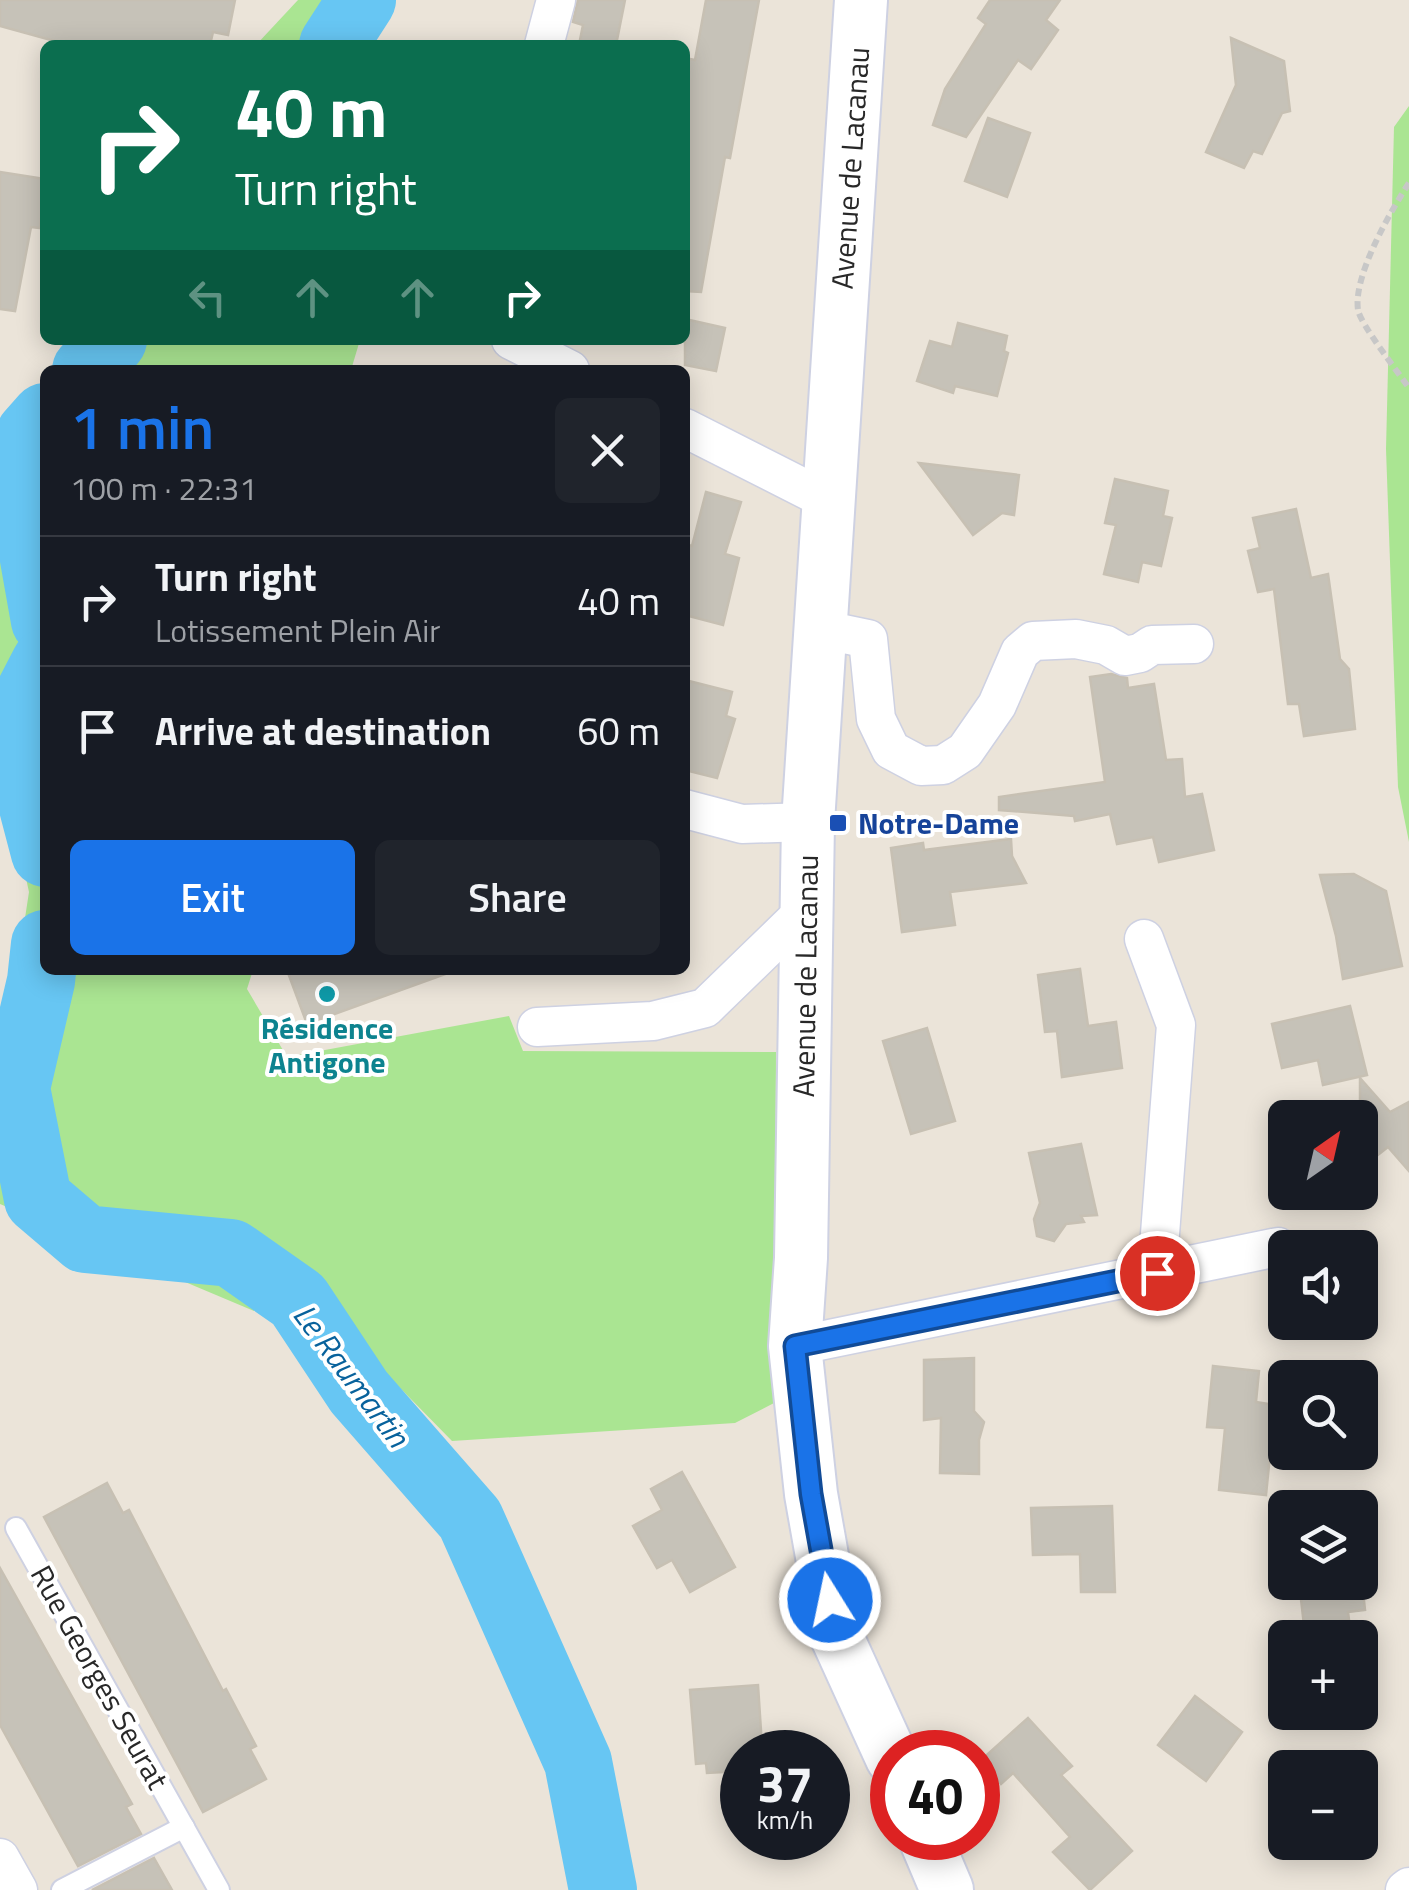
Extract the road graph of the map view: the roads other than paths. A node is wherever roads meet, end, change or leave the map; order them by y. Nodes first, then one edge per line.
1 (556, 0) edge
2 (861, 0) edge
3 (545, 40) edge
4 (521, 345) edge
5 (560, 365) edge
6 (690, 431) edge
7 (829, 501) junction
8 (820, 629) junction
9 (1194, 644) dead end
10 (690, 811) edge
11 (808, 822) junction
12 (806, 909) junction
13 (1144, 939) dead end
14 (537, 1028) dead end
15 (1268, 1250) edge
16 (1157, 1273) junction
17 (795, 1346) junction
18 (16, 1528) dead end
19 (879, 1730) edge
20 (184, 1827) junction
21 (0, 1858) edge
22 (934, 1860) edge
23 (18, 1890) edge
24 (62, 1890) edge
25 (219, 1890) edge
26 (947, 1890) edge

1 - 3 street
2 - 7 street, Avenue de Lacanau
4 - 5 street
6 - 7 street
7 - 8 street, Avenue de Lacanau
8 - 9 street
8 - 11 street, Avenue de Lacanau
10 - 11 street
11 - 12 street, Avenue de Lacanau
12 - 14 street
12 - 17 street, Avenue de Lacanau
13 - 16 street
15 - 16 street
16 - 17 street
17 - 19 street, Avenue de Lacanau
18 - 20 lane, Rue Georges Seurat
20 - 24 lane
20 - 25 lane, Rue Georges Seurat
21 - 23 street
22 - 26 street

